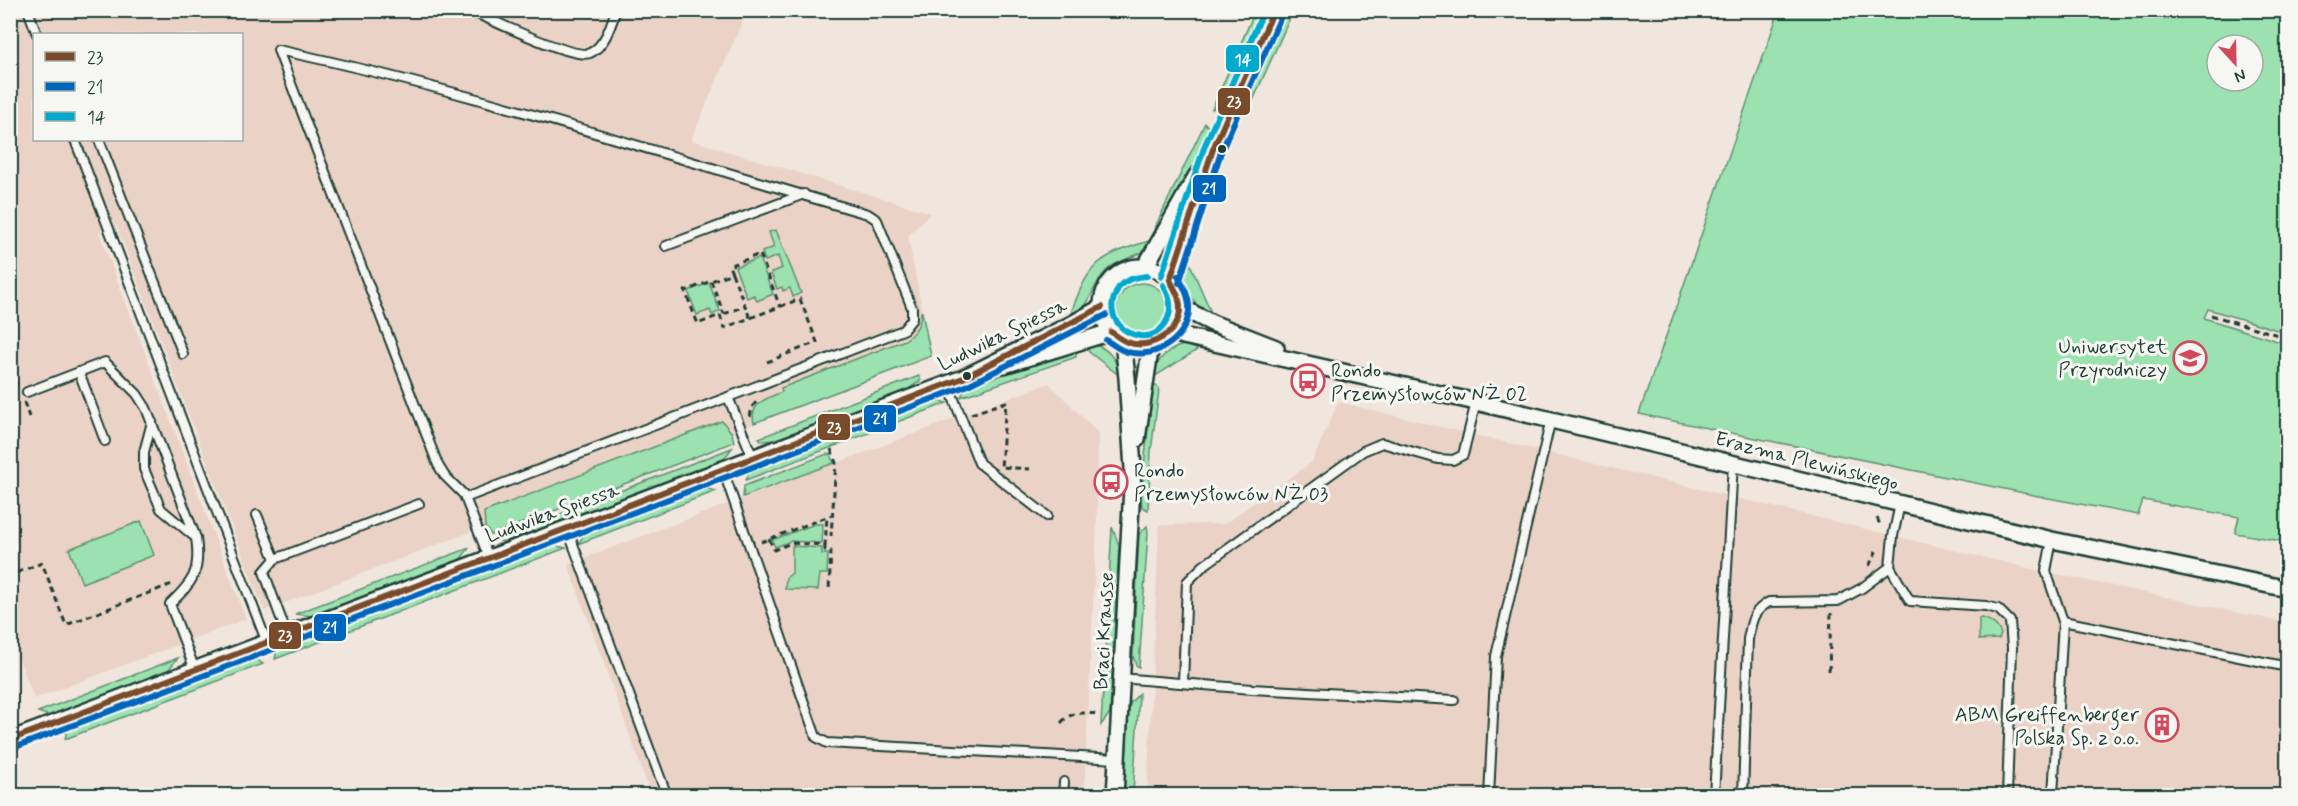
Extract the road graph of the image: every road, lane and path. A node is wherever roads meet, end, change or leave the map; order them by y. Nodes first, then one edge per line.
1 (28, 10) edge
2 (469, 10) edge
3 (616, 10) edge
4 (1274, 10) edge
5 (37, 33) edge
6 (75, 141) edge
7 (99, 141) edge
8 (1213, 149) junction
9 (804, 194) junction
10 (666, 246) dead end
11 (1145, 267) junction
12 (732, 273) junction
13 (1170, 280) junction
14 (711, 281) junction
15 (745, 306) junction
16 (1180, 306) junction
17 (780, 307) junction
18 (1102, 307) junction
19 (722, 315) junction
20 (2211, 315) dead end
21 (750, 318) junction
22 (1170, 333) junction
23 (1117, 337) junction
24 (2288, 338) edge
25 (1151, 344) junction
26 (183, 354) dead end
27 (767, 362) dead end
28 (1318, 365) junction
29 (79, 372) junction
30 (963, 378) junction
31 (948, 384) junction
32 (27, 392) dead end
33 (728, 397) junction
34 (762, 397) dead end
35 (1476, 402) junction
36 (961, 418) junction
37 (1551, 419) junction
38 (152, 422) junction
39 (751, 422) dead end
40 (105, 441) dead end
41 (831, 449) dead end
42 (753, 458) junction
43 (1733, 463) junction
44 (1030, 469) dead end
45 (1133, 469) junction
46 (723, 470) junction
47 (465, 498) junction
48 (419, 504) dead end
49 (1900, 504) junction
50 (257, 515) dead end
51 (832, 515) junction
52 (1047, 516) dead end
53 (827, 517) junction
54 (567, 528) junction
55 (831, 537) dead end
56 (196, 538) junction
57 (769, 539) junction
58 (2052, 540) junction
59 (758, 543) dead end
60 (825, 545) junction
61 (489, 558) junction
62 (275, 559) junction
63 (1890, 567) junction
64 (10, 569) edge
65 (178, 582) dead end
66 (2288, 589) edge
67 (829, 590) dead end
68 (2063, 621) junction
69 (287, 635) junction
70 (267, 643) junction
71 (2288, 668) edge
72 (195, 670) junction
73 (1120, 678) junction
74 (1183, 682) junction
75 (1454, 700) dead end
76 (1100, 714) dead end
77 (1061, 723) dead end
78 (10, 740) edge
79 (1117, 759) junction
80 (1064, 782) dead end
81 (667, 795) edge
82 (1063, 795) edge
83 (1115, 795) edge
84 (1488, 795) edge
85 (1714, 795) edge
86 (1743, 795) edge
87 (2007, 795) edge
88 (2053, 795) edge

1 - 5 lane
2 - 3 lane
4 - 8 street
6 - 70 lane
7 - 26 lane
8 - 11 street
8 - 13 street
9 - 10 lane
9 - 33 lane
9 - 47 lane
11 - 13 street
11 - 18 street
12 - 14 path
12 - 15 path
12 - 17 path
13 - 16 street
14 - 19 path
14 - 19 path
15 - 19 path
15 - 21 path
16 - 22 street
16 - 28 street, Erazma Plewińskiego
17 - 21 path
17 - 27 path
18 - 23 street
18 - 30 street, Ludwika Spiessa
19 - 21 path
20 - 24 path
22 - 25 street
22 - 28 street, Erazma Plewińskiego
23 - 25 street
23 - 30 street
23 - 45 street, Braci Krausse
25 - 45 street, Braci Krausse
28 - 35 street, Erazma Plewińskiego
29 - 32 lane
29 - 38 lane
29 - 40 lane
30 - 31 street, Ludwika Spiessa
31 - 36 lane
31 - 42 street, Ludwika Spiessa
33 - 42 lane
33 - 47 lane
34 - 39 path
35 - 37 street, Erazma Plewińskiego
35 - 74 lane
36 - 44 path
36 - 52 lane
37 - 43 street, Erazma Plewińskiego
37 - 84 lane
38 - 56 lane
38 - 56 lane
41 - 51 path
42 - 46 street, Ludwika Spiessa
43 - 49 street, Erazma Plewińskiego
43 - 85 lane
45 - 73 street, Braci Krausse
46 - 54 street, Ludwika Spiessa
46 - 79 lane
47 - 61 lane
48 - 62 lane
49 - 58 street, Erazma Plewińskiego
49 - 63 lane
50 - 62 lane
51 - 53 path
51 - 55 path
53 - 57 path
53 - 60 path
54 - 61 street, Ludwika Spiessa
54 - 81 lane
56 - 72 lane
57 - 59 path
57 - 60 path
58 - 66 street, Erazma Plewińskiego
58 - 68 lane
60 - 67 path
61 - 69 street, Ludwika Spiessa
62 - 69 lane
63 - 86 lane
63 - 87 lane
64 - 65 path
68 - 71 lane
68 - 88 lane
69 - 70 street, Ludwika Spiessa
70 - 72 street, Ludwika Spiessa
72 - 78 street, Ludwika Spiessa
73 - 74 lane
73 - 79 street, Braci Krausse
74 - 75 lane
76 - 77 path
79 - 83 street, Braci Krausse
80 - 82 lane

